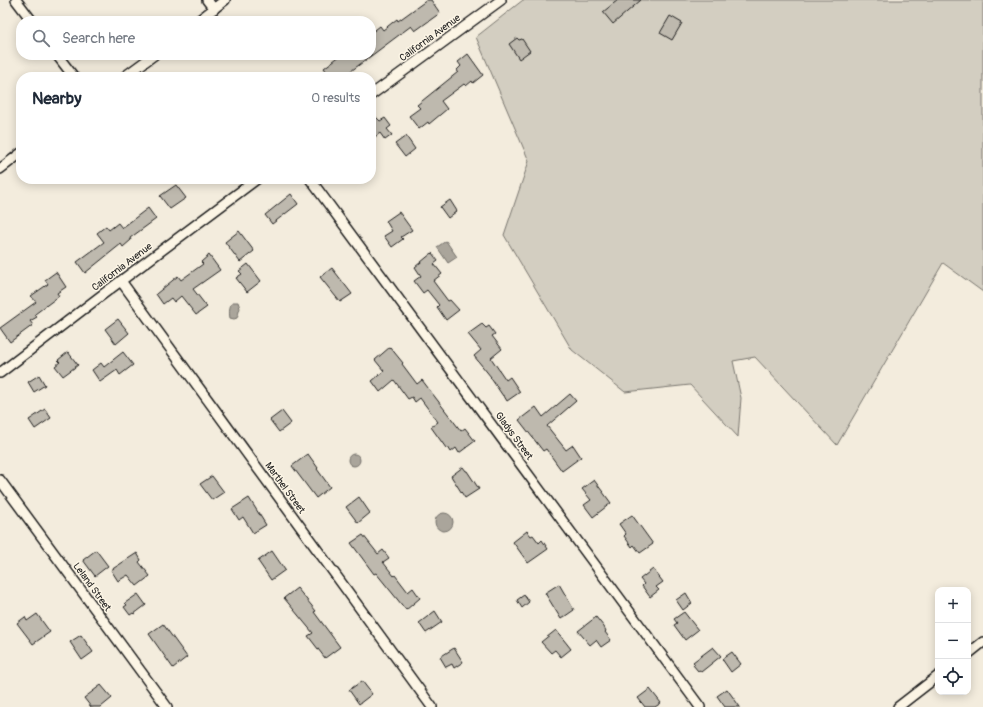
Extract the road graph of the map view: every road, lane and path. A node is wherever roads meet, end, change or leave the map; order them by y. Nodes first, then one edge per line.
1 (16, 0) edge
2 (207, 0) edge
3 (225, 0) edge
4 (501, 0) edge
5 (214, 9) junction
6 (28, 16) edge
7 (205, 16) edge
8 (61, 60) edge
9 (147, 60) edge
10 (70, 72) edge
11 (131, 72) edge
12 (376, 91) edge
13 (16, 157) edge
14 (0, 169) edge
15 (250, 184) edge
16 (314, 184) edge
17 (121, 281) junction
18 (0, 373) edge
19 (0, 480) edge
20 (983, 642) edge
21 (971, 652) edge
22 (935, 678) edge
23 (167, 707) edge
24 (432, 707) edge
25 (700, 707) edge
26 (898, 707) edge

1 - 6 street
2 - 5 street
3 - 5 street
4 - 12 street, California Avenue
5 - 7 street
8 - 10 street
9 - 11 street
13 - 14 street
15 - 17 street, California Avenue
16 - 25 street, Gladys Street
17 - 18 street, California Avenue
17 - 24 street, Marthel Street
19 - 23 street, Leland Street
20 - 21 street
22 - 26 street

